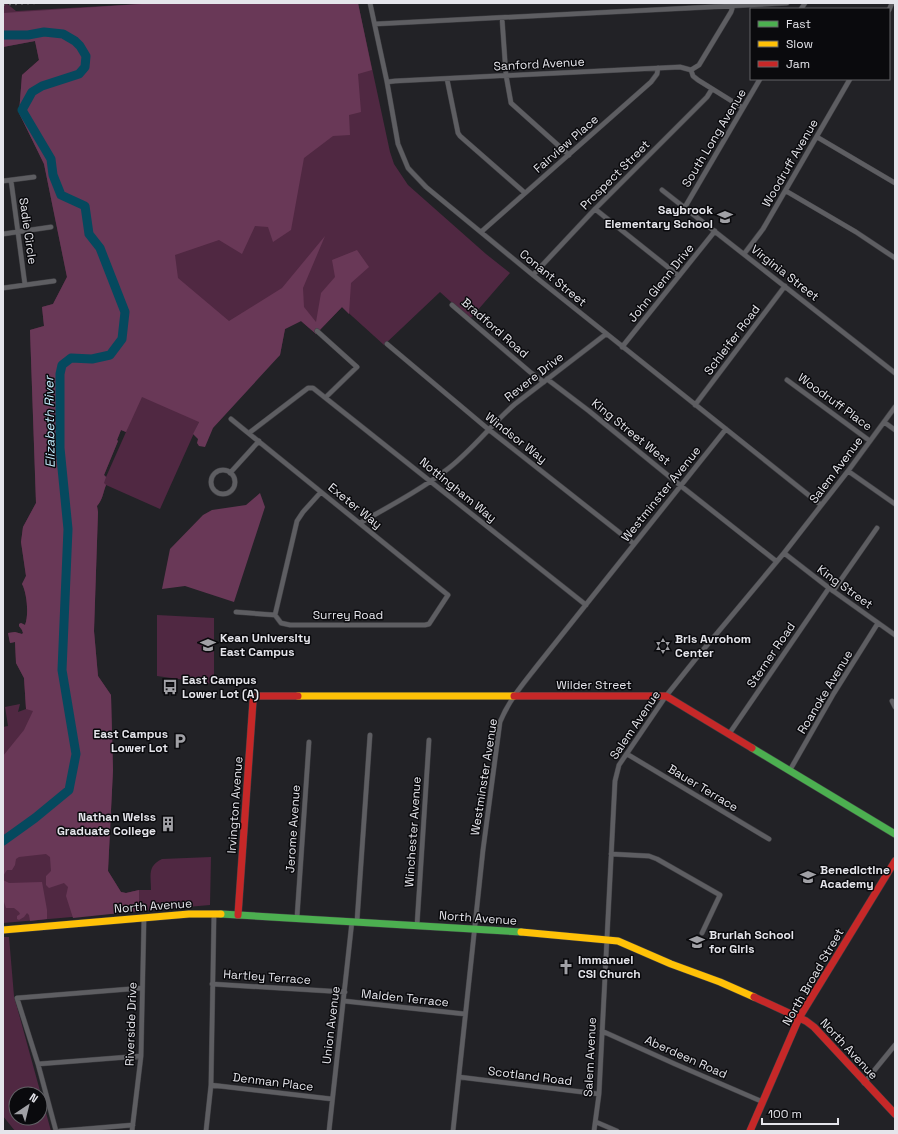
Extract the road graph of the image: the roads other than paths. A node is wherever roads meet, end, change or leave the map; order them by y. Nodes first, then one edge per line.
1 (370, 3) edge
2 (787, 3) edge
3 (733, 6) junction
4 (502, 18) junction
5 (375, 24) junction
6 (658, 68) junction
7 (691, 70) junction
8 (506, 75) junction
9 (448, 78) junction
10 (759, 80) edge
11 (849, 80) edge
12 (387, 82) junction
13 (712, 90) junction
14 (743, 108) junction
15 (817, 137) junction
16 (569, 155) junction
17 (34, 177) dead end
18 (11, 180) junction
19 (3, 181) edge
20 (895, 183) edge
21 (662, 190) dead end
22 (786, 191) junction
23 (525, 193) junction
24 (684, 207) junction
25 (595, 209) junction
26 (51, 227) dead end
27 (715, 231) junction
28 (18, 232) junction
29 (481, 232) junction
30 (3, 234) edge
31 (744, 254) junction
32 (895, 258) edge
33 (533, 275) junction
34 (679, 276) junction
35 (54, 281) dead end
36 (26, 285) junction
37 (785, 286) junction
38 (3, 288) edge
39 (452, 305) dead end
40 (317, 331) dead end
41 (606, 334) junction
42 (387, 344) dead end
43 (622, 347) junction
44 (895, 373) edge
45 (787, 380) dead end
46 (545, 381) junction
47 (326, 397) junction
48 (695, 405) junction
49 (895, 407) edge
50 (231, 419) dead end
51 (884, 422) junction
52 (726, 429) junction
53 (488, 430) junction
54 (895, 430) edge
55 (249, 433) junction
56 (870, 440) junction
57 (258, 441) junction
58 (848, 471) junction
59 (230, 473) junction
60 (431, 481) junction
61 (681, 486) junction
62 (321, 492) junction
63 (895, 504) edge
64 (821, 506) junction
65 (360, 523) junction
66 (877, 528) dead end
67 (634, 544) junction
68 (784, 553) junction
69 (776, 561) junction
70 (831, 589) junction
71 (448, 595) joint
72 (586, 605) junction
73 (236, 612) dead end
74 (275, 615) junction
75 (878, 623) junction
76 (895, 635) edge
77 (666, 696) junction
78 (255, 697) joint
79 (513, 697) junction
80 (892, 701) dead end
81 (895, 707) edge
82 (730, 734) junction
83 (370, 735) dead end
84 (429, 740) dead end
85 (309, 742) dead end
86 (627, 754) junction
87 (790, 770) junction
88 (895, 834) edge
89 (769, 839) dead end
90 (611, 854) junction
91 (895, 861) edge
92 (214, 914) junction
93 (238, 915) junction
94 (297, 917) junction
95 (144, 918) junction
96 (355, 921) junction
97 (417, 925) junction
98 (475, 929) junction
99 (3, 930) edge
100 (702, 934) dead end
101 (607, 940) junction
102 (212, 984) junction
103 (142, 988) junction
104 (345, 992) junction
105 (344, 1001) junction
106 (465, 1014) junction
107 (800, 1018) junction
108 (602, 1030) junction
109 (895, 1045) edge
110 (141, 1056) junction
111 (38, 1064) junction
112 (458, 1077) junction
113 (864, 1083) junction
114 (211, 1085) junction
115 (599, 1094) junction
116 (332, 1099) junction
117 (763, 1102) junction
118 (895, 1114) edge
119 (596, 1122) junction
120 (133, 1125) junction
121 (56, 1131) edge
122 (60, 1131) edge
123 (132, 1131) edge
124 (206, 1131) edge
125 (329, 1131) edge
126 (453, 1131) edge
127 (594, 1131) edge
128 (617, 1131) edge
129 (750, 1131) edge

1 - 5 street, Conant Street
2 - 3 street
3 - 4 street
3 - 7 street
4 - 5 street
4 - 8 street
5 - 12 street, Conant Street
6 - 7 street, Sanford Avenue
6 - 8 street, Sanford Avenue
6 - 16 street, Fairview Place
7 - 13 street
8 - 9 street, Sanford Avenue
8 - 16 street
9 - 12 street, Sanford Avenue
9 - 23 street
10 - 14 street, South Long Avenue
11 - 15 street, Woodruff Avenue
12 - 29 street, Conant Street
13 - 14 street
13 - 25 street, Prospect Street
14 - 24 street, South Long Avenue
15 - 20 street
15 - 22 street, Woodruff Avenue
16 - 23 street, Fairview Place
17 - 18 street
18 - 19 street
18 - 28 street, Sadie Circle
21 - 24 street, Virginia Street
22 - 31 street, Woodruff Avenue
22 - 32 street
23 - 29 street, Fairview Place
24 - 27 street, Virginia Street
25 - 33 street, Prospect Street
25 - 34 street
26 - 28 street
27 - 31 street, Virginia Street
27 - 34 street, John Glenn Drive
28 - 30 street
28 - 36 street, Sadie Circle
29 - 33 street, Conant Street
31 - 37 street, Virginia Street
33 - 41 street, Conant Street
34 - 43 street, John Glenn Drive
35 - 36 street
36 - 38 street
37 - 44 street, Virginia Street
37 - 48 street, Schleifer Road
39 - 46 street, Bradford Road
40 - 47 street
41 - 43 street, Conant Street
41 - 46 street, Revere Drive
42 - 53 street, Windsor Way
43 - 48 street, Conant Street
45 - 56 street, Woodruff Place
46 - 53 street, Revere Drive
46 - 61 street, King Street West
47 - 55 street, Nottingham Way
47 - 60 street, Nottingham Way
48 - 52 street, Conant Street
49 - 51 street, Salem Avenue
50 - 55 street, Exeter Way
51 - 54 street
51 - 56 street, Salem Avenue
52 - 61 street, Westminster Avenue
52 - 64 street, Conant Street
53 - 60 street, Revere Drive
53 - 67 street, Windsor Way
55 - 57 street, Exeter Way
56 - 58 street, Salem Avenue
57 - 59 street
57 - 62 street, Exeter Way
58 - 63 street
58 - 64 street, Salem Avenue
59 - 59 street
60 - 65 street, Revere Drive
60 - 72 street, Nottingham Way
61 - 67 street, Westminster Avenue
61 - 69 street, King Street West
62 - 65 street, Exeter Way
62 - 74 street
64 - 68 street, Salem Avenue
65 - 71 street, Exeter Way
66 - 70 street, Sterner Road
67 - 72 street, Westminster Avenue
68 - 69 street, Salem Avenue
68 - 70 street, King Street
69 - 77 street, Salem Avenue
70 - 75 street, King Street
70 - 82 street, Sterner Road
71 - 74 street, Surrey Road
72 - 79 street, Westminster Avenue
73 - 74 street, Surrey Road
75 - 76 street, King Street
75 - 87 street, Roanoke Avenue
77 - 79 main road, Wilder Street
77 - 82 main road
77 - 86 street, Salem Avenue
78 - 79 main road, Wilder Street
78 - 93 main road, Irvington Avenue
79 - 98 street, Westminster Avenue
80 - 81 street
82 - 87 main road
83 - 96 street, Union Avenue
84 - 97 street, Winchester Avenue
85 - 94 street, Jerome Avenue
86 - 89 street, Bauer Terrace
86 - 90 street, Salem Avenue
87 - 88 main road
90 - 100 street
90 - 101 street, Salem Avenue
91 - 107 main road, North Broad Street
92 - 93 main road, North Avenue
92 - 95 main road, North Avenue
92 - 102 street
93 - 94 main road, North Avenue
94 - 96 main road, North Avenue
95 - 99 main road, North Avenue
95 - 103 street, Riverside Drive
96 - 97 main road, North Avenue
96 - 104 street, Union Avenue
97 - 98 main road, North Avenue
98 - 101 main road, North Avenue
98 - 106 street, Westminster Avenue
101 - 107 main road, North Avenue
101 - 108 street, Salem Avenue
102 - 104 street, Hartley Terrace
102 - 114 street
103 - 110 street, Riverside Drive
103 - 111 street
104 - 105 street, Union Avenue
105 - 106 street, Malden Terrace
105 - 116 street, Union Avenue
106 - 112 street, Westminster Avenue
107 - 113 main road, North Avenue
107 - 117 main road, North Broad Street
108 - 115 street, Salem Avenue
108 - 117 street, Aberdeen Road
109 - 113 street
110 - 111 street
110 - 120 street, Riverside Drive
111 - 121 street
112 - 115 street, Scotland Road
112 - 126 street, Westminster Avenue
113 - 118 main road, North Avenue
114 - 116 street, Denman Place
114 - 124 street
115 - 119 street, Salem Avenue
116 - 125 street, Union Avenue
117 - 129 main road, North Broad Street
119 - 127 street, Salem Avenue
119 - 128 street
120 - 122 street
120 - 123 street, Riverside Drive

